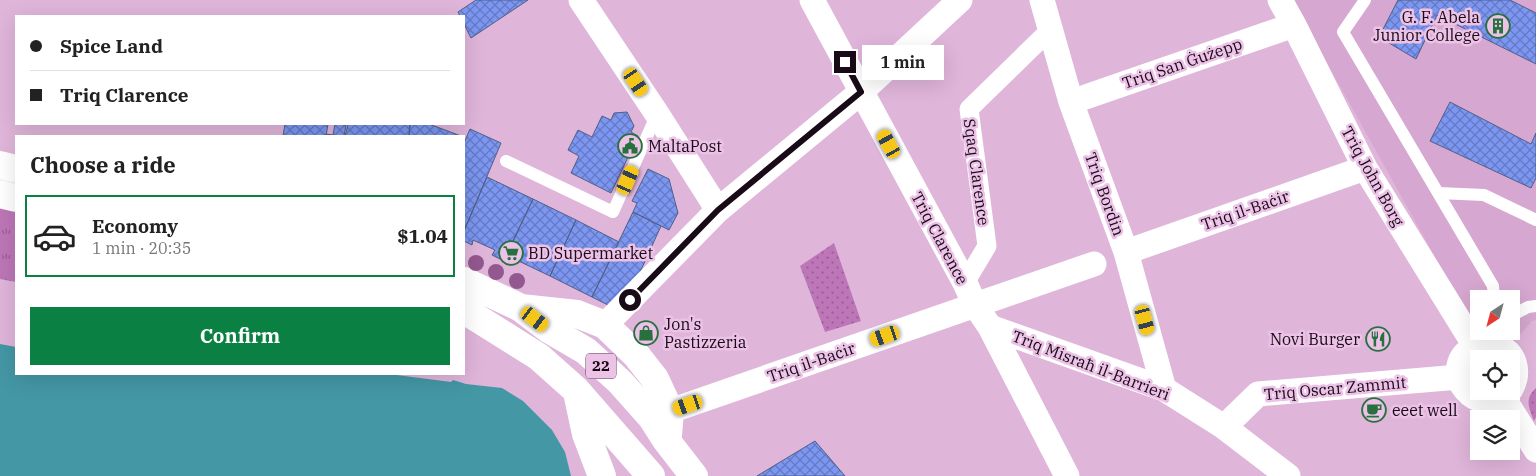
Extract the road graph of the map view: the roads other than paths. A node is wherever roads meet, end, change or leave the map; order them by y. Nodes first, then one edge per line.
1 (581, 0) edge
2 (812, 0) edge
3 (960, 0) edge
4 (1042, 0) edge
5 (1280, 0) edge
6 (1365, 0) edge
7 (1294, 25) junction
8 (1051, 29) junction
9 (861, 92) junction
10 (1071, 102) junction
11 (657, 114) junction
12 (506, 161) dead end
13 (0, 166) edge
14 (1365, 168) junction
15 (15, 169) edge
16 (1438, 192) junction
17 (0, 194) edge
18 (15, 198) edge
19 (718, 210) junction
20 (1536, 220) edge
21 (1126, 252) junction
22 (1094, 264) dead end
23 (465, 281) edge
24 (965, 283) junction
25 (1493, 290) edge
26 (975, 305) junction
27 (1536, 306) edge
28 (521, 308) junction
29 (465, 311) edge
30 (1520, 311) edge
31 (605, 326) junction
32 (990, 327) junction
33 (1498, 340) edge
34 (1500, 340) edge
35 (1475, 346) junction
36 (1507, 350) edge
37 (1459, 377) junction
38 (1164, 389) junction
39 (576, 390) junction
40 (1470, 395) edge
41 (1520, 399) edge
42 (1481, 400) edge
43 (1494, 400) edge
44 (670, 411) junction
45 (1224, 427) junction
46 (666, 440) junction
47 (1536, 450) edge
48 (602, 476) edge
49 (651, 476) edge
50 (694, 476) edge
51 (1067, 476) edge
52 (1288, 476) edge

1 - 11 street
2 - 9 street, Triq Clarence
3 - 9 street
4 - 8 street, Triq Bordin
5 - 7 street, Triq John Borg
6 - 16 lane
7 - 10 street, Triq San Ġużepp
7 - 14 street, Triq John Borg
8 - 10 street, Triq Bordin
8 - 24 street, Sqaq Clarence
9 - 19 street
9 - 24 street, Triq Clarence
10 - 21 street, Triq Bordin
11 - 12 lane
11 - 19 street
13 - 15 highway
14 - 21 street, Triq il-Baċir
14 - 35 street, Triq John Borg
16 - 20 lane
16 - 25 lane
17 - 18 highway
19 - 31 street
21 - 38 street, Triq Bordin
22 - 26 street, Triq il-Baċir
23 - 28 highway, 22
24 - 26 street, Triq Clarence
26 - 32 street, Triq Clarence
26 - 44 street, Triq il-Baċir
27 - 30 lane
28 - 31 highway
28 - 46 highway, 22
29 - 39 highway, 22
31 - 44 highway
32 - 38 street, Triq Misraħ il-Barrieri
32 - 51 street, Triq Clarence
33 - 35 street
34 - 36 street
35 - 37 street
37 - 40 street
37 - 45 street, Triq Oscar Zammit
38 - 45 street, Triq Misraħ il-Barrieri
39 - 48 highway, 22
39 - 49 highway, 22
41 - 47 street
42 - 43 street
44 - 46 highway
45 - 52 street, Triq Misraħ il-Barrieri
46 - 50 highway, 22

